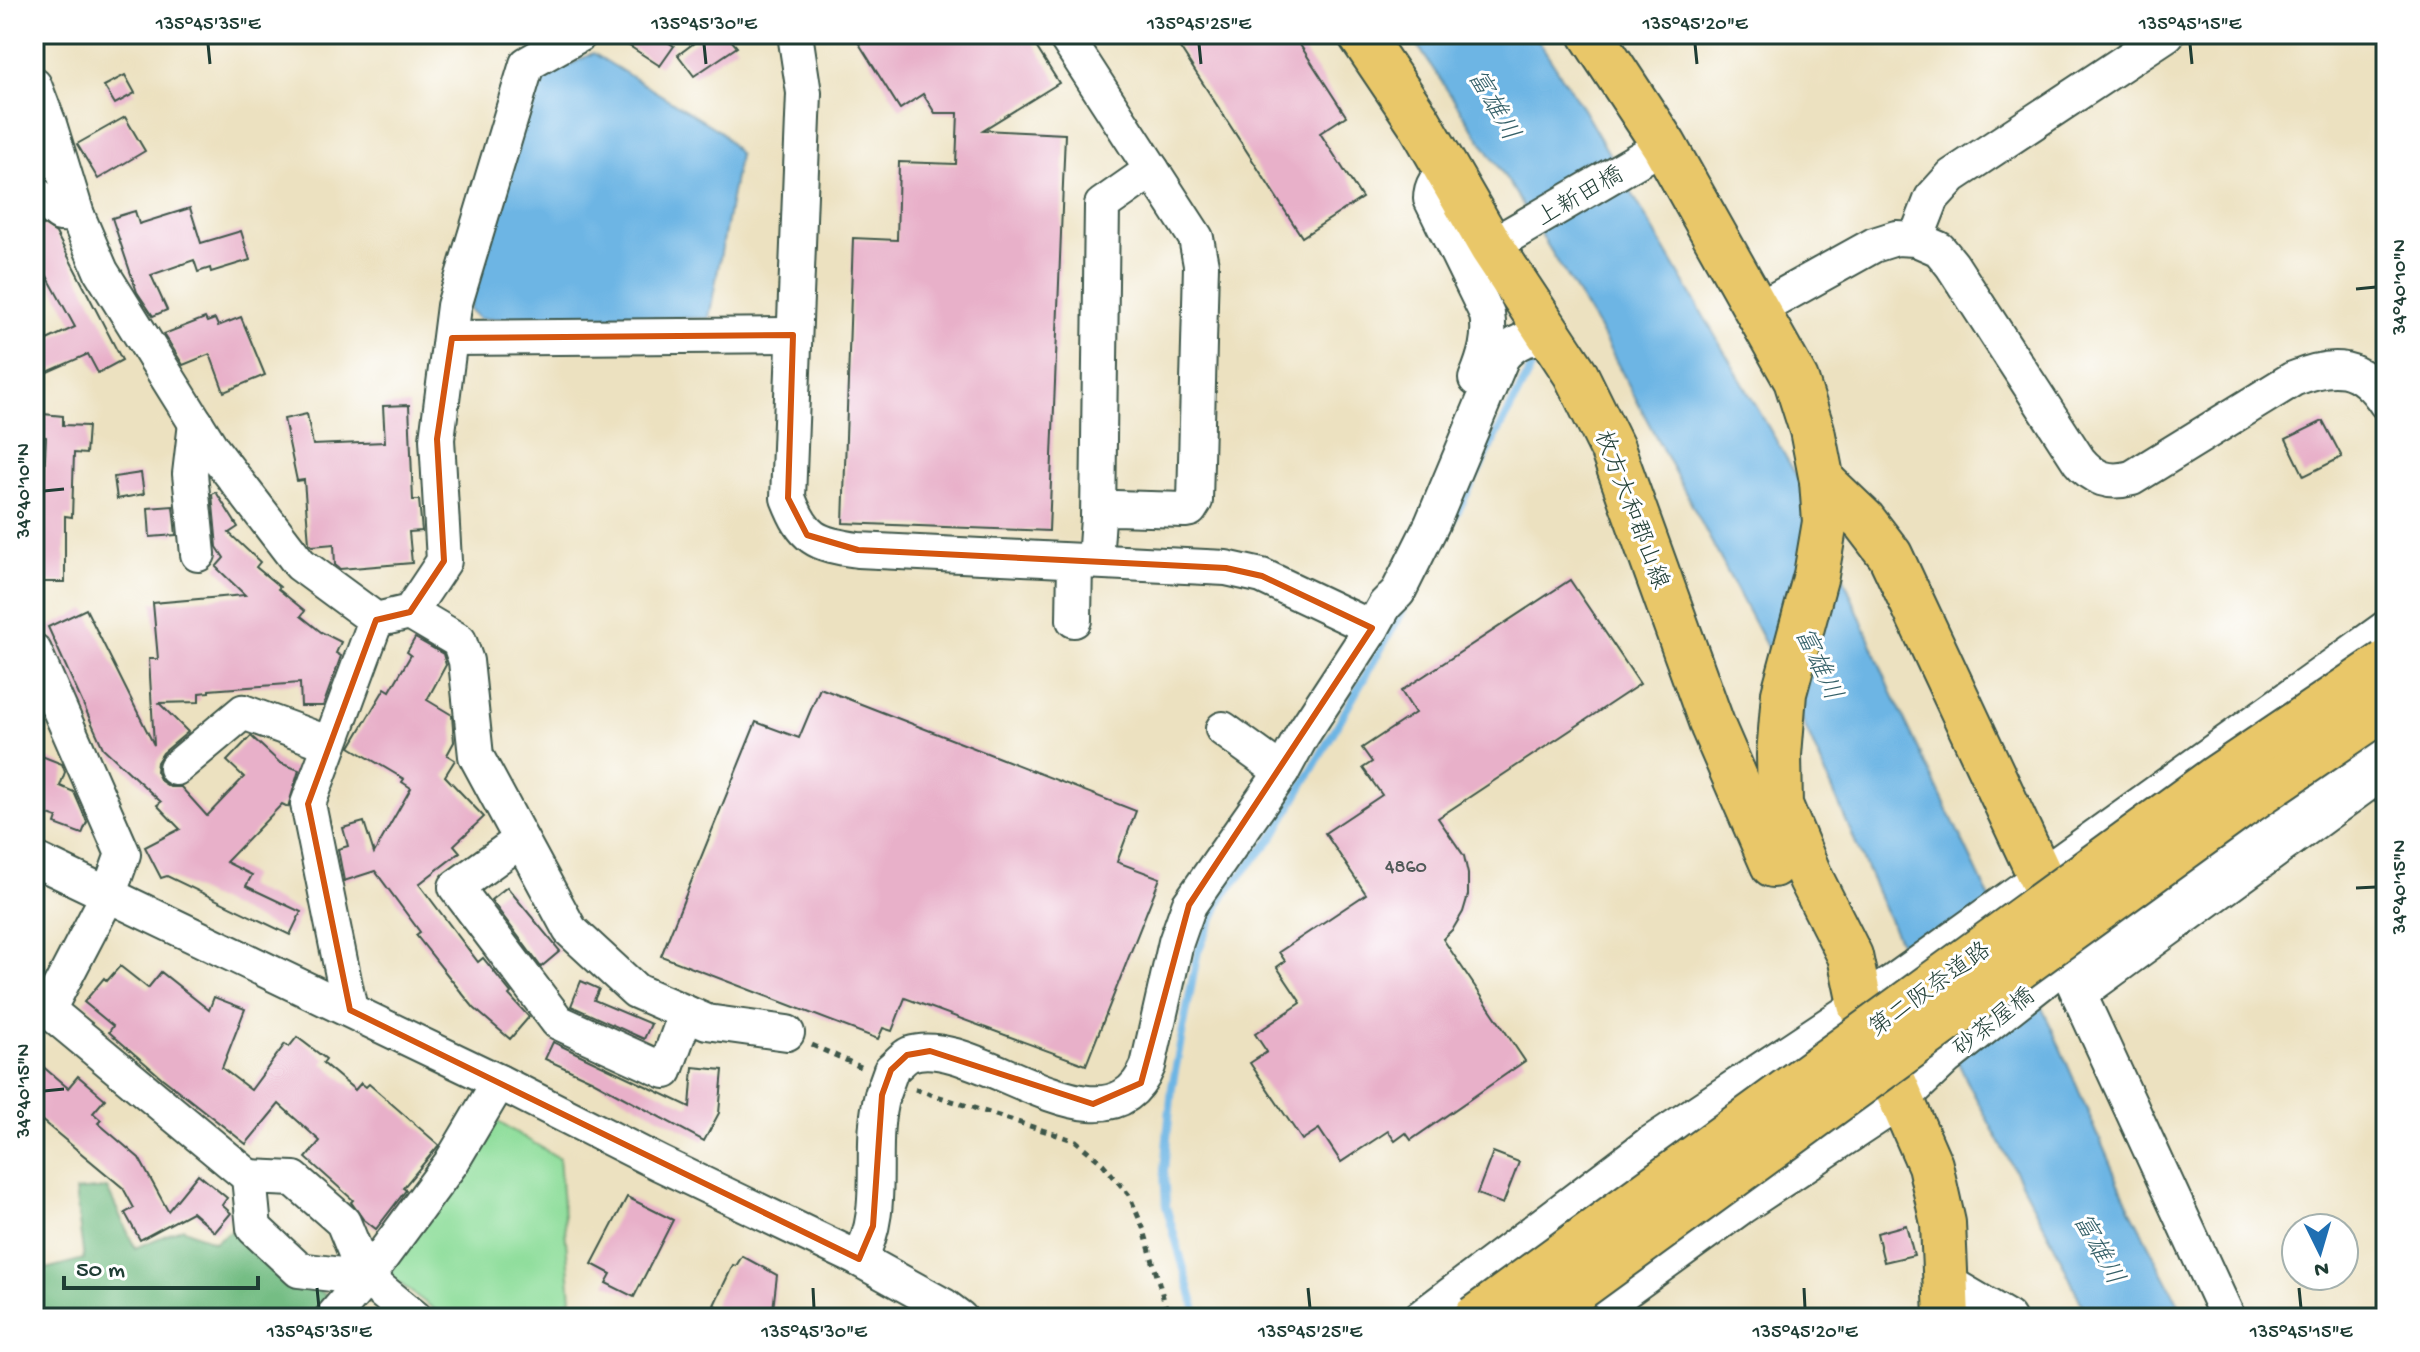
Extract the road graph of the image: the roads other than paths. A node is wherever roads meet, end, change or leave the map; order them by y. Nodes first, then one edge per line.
1 (580, 34) edge
2 (795, 34) edge
3 (1064, 34) edge
4 (1360, 34) edge
5 (1591, 34) edge
6 (2167, 34) edge
7 (34, 85) edge
8 (1655, 150) junction
9 (1152, 170) junction
10 (1447, 170) junction
11 (34, 193) edge
12 (77, 215) junction
13 (1916, 239) junction
14 (1501, 240) junction
15 (1757, 310) junction
16 (793, 335) junction
17 (452, 338) junction
18 (1551, 338) junction
19 (2386, 403) edge
20 (196, 423) junction
21 (1823, 491) junction
22 (1098, 518) junction
23 (198, 554) dead end
24 (1085, 561) junction
25 (410, 612) junction
26 (1379, 616) junction
27 (376, 620) junction
28 (1074, 620) dead end
29 (2386, 628) edge
30 (34, 651) edge
31 (2386, 663) edge
32 (2386, 707) edge
33 (1223, 729) dead end
34 (2386, 739) edge
35 (330, 744) junction
36 (176, 768) dead end
37 (2386, 770) edge
38 (1282, 772) junction
39 (521, 840) junction
40 (34, 859) edge
41 (2041, 878) junction
42 (109, 893) junction
43 (2072, 979) junction
44 (1877, 993) junction
45 (350, 1010) junction
46 (686, 1013) junction
47 (787, 1033) road end
48 (499, 1082) junction
49 (1912, 1090) junction
50 (249, 1177) junction
51 (859, 1259) junction
52 (366, 1278) junction
53 (1946, 1300) edge
54 (1626, 1307) edge
55 (332, 1318) edge
56 (415, 1318) edge
57 (960, 1318) edge
58 (1420, 1318) edge
59 (1475, 1318) edge
60 (1538, 1318) edge
61 (1588, 1318) edge
62 (2008, 1318) edge
63 (2228, 1318) edge

1 - 17 street
2 - 16 street
3 - 9 street
4 - 10 main road, 枚方大和郡山線
5 - 8 main road, 枚方大和郡山線
6 - 13 street
7 - 12 street
8 - 14 street, 上新田橋
8 - 15 main road, 枚方大和郡山線
9 - 22 street
9 - 22 street
10 - 14 main road, 枚方大和郡山線
10 - 26 street
11 - 12 street
12 - 20 street
13 - 15 street
13 - 19 street
14 - 18 main road, 枚方大和郡山線
15 - 21 main road, 枚方大和郡山線
16 - 17 street
16 - 24 street
17 - 25 street
18 - 26 street
18 - 44 main road, 枚方大和郡山線
20 - 23 street
20 - 27 street
21 - 41 main road
21 - 44 main road, 枚方大和郡山線
22 - 24 street
24 - 26 street
24 - 28 street
25 - 27 street
25 - 39 street
26 - 38 street
27 - 35 street
29 - 41 street
30 - 42 street
31 - 59 main road, 第二阪奈道路, bridge
32 - 60 main road, 第二阪奈道路, bridge
33 - 38 street
34 - 43 street
35 - 36 street
35 - 45 street
37 - 43 street
38 - 51 street
39 - 46 street
39 - 46 street
40 - 42 street
41 - 44 street
42 - 45 street
42 - 50 street
43 - 49 street, 砂茶屋橋
43 - 63 street
44 - 49 main road, 枚方大和郡山線
44 - 58 street
45 - 48 street
46 - 47 street
48 - 51 street
48 - 52 street
49 - 53 main road, 枚方大和郡山線
49 - 54 street, 砂茶屋橋
50 - 52 street
50 - 52 street
51 - 57 street
52 - 55 street
52 - 56 street
53 - 62 street
54 - 61 street, 砂茶屋橋

